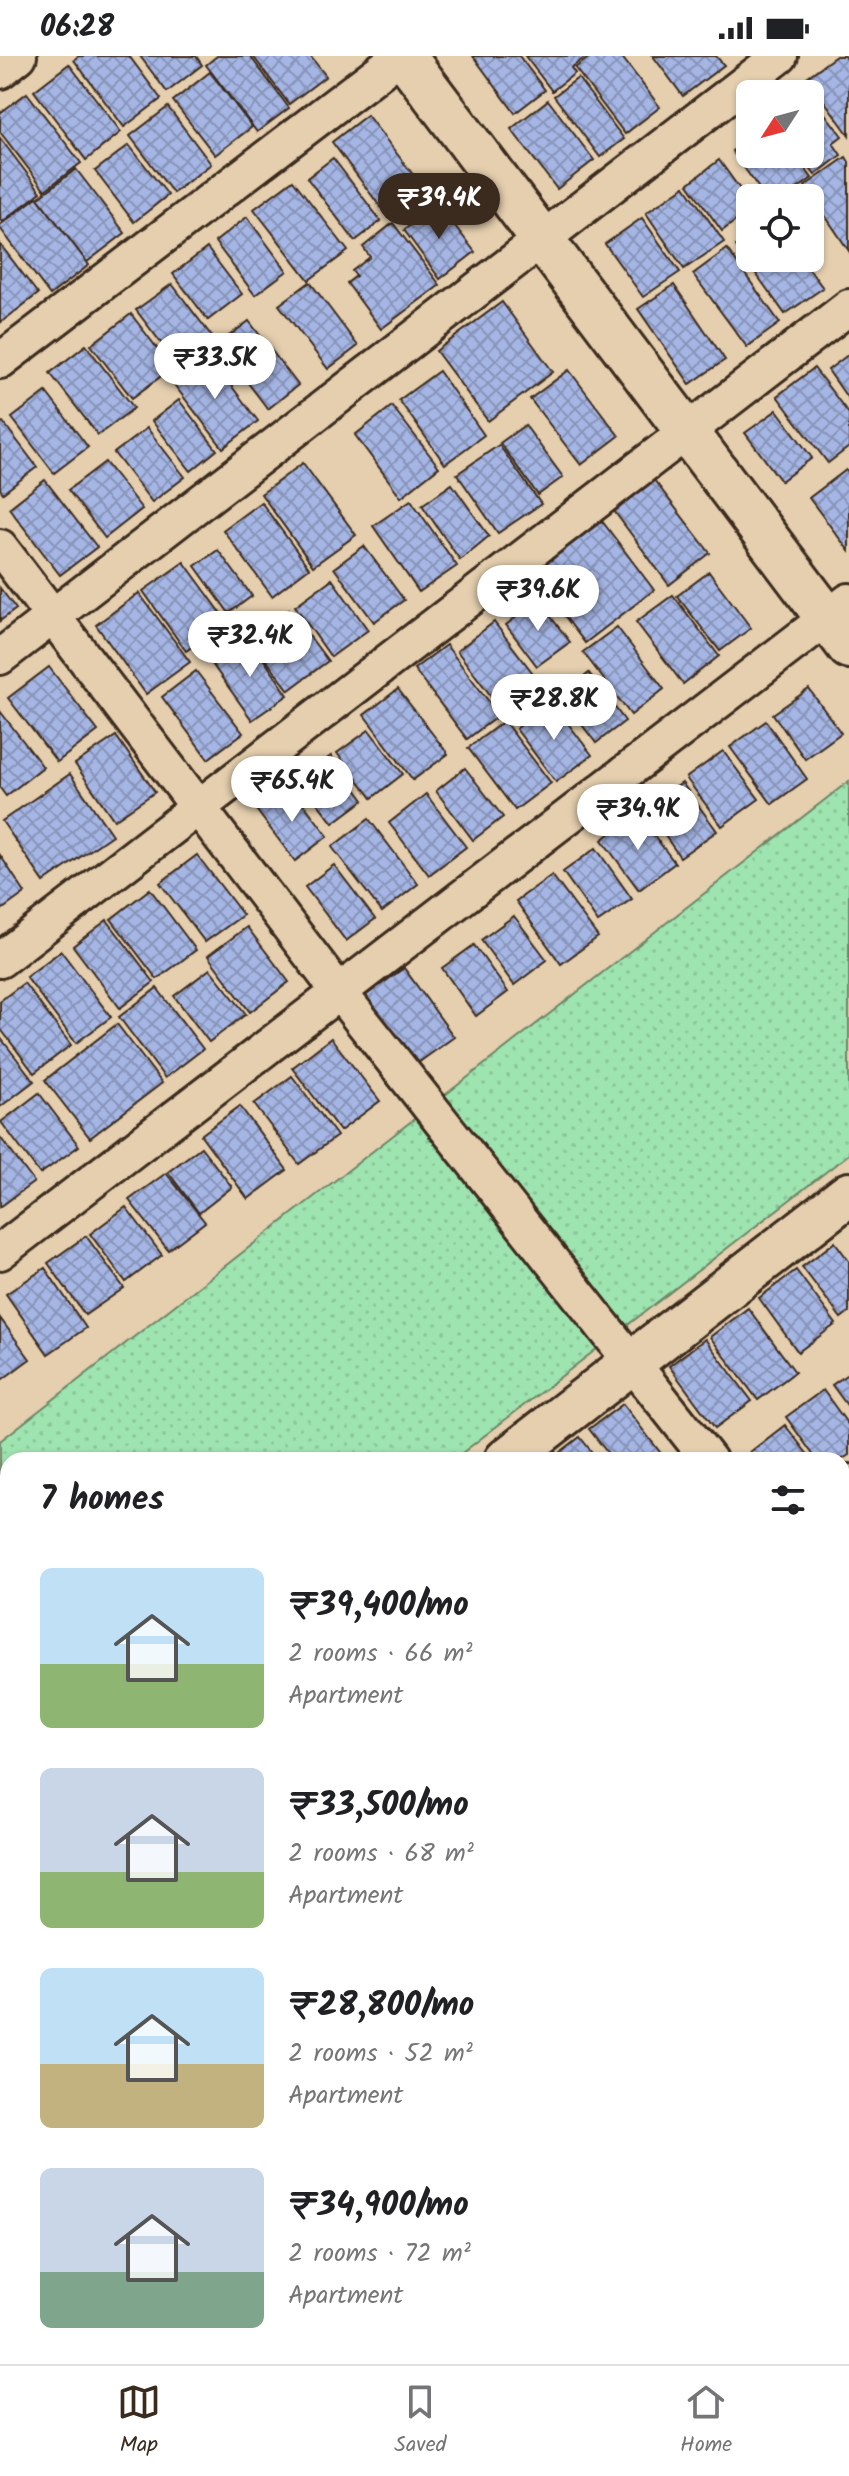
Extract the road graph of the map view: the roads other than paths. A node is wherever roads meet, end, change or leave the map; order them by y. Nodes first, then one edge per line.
1 (19, 56) edge
2 (402, 56) edge
3 (780, 56) edge
4 (0, 71) edge
5 (542, 240) junction
6 (849, 307) edge
7 (0, 361) edge
8 (687, 432) junction
9 (0, 547) edge
10 (53, 617) junction
11 (842, 622) edge
12 (0, 657) edge
13 (198, 808) junction
14 (0, 960) edge
15 (339, 992) junction
16 (849, 1194) edge
17 (0, 1252) edge
18 (633, 1362) junction
19 (516, 1452) edge
20 (703, 1452) edge

1 - 4 street
2 - 5 street
2 - 7 street
3 - 5 street
5 - 8 street
5 - 10 street
6 - 8 street
8 - 11 street
8 - 13 street
9 - 10 street
10 - 12 street
10 - 13 street
11 - 15 street
13 - 14 street
13 - 15 street
15 - 17 street
15 - 18 street
16 - 18 street
18 - 19 street
18 - 20 street

